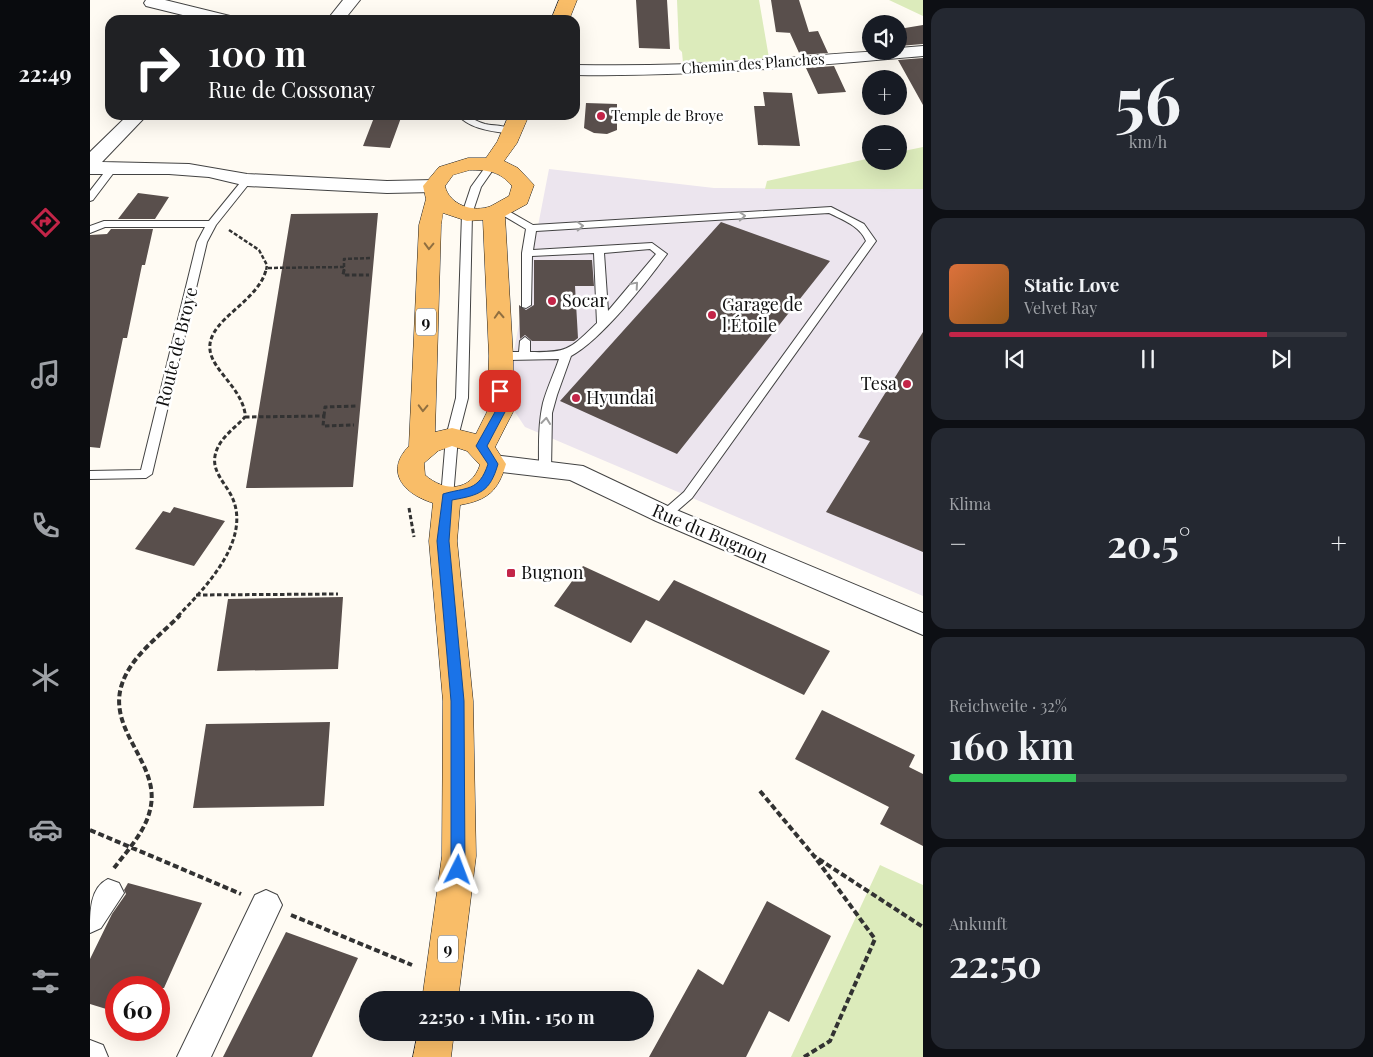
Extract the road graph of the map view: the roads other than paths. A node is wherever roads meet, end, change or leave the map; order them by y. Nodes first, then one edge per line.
1 (157, 0) edge
2 (352, 0) edge
3 (568, 0) edge
4 (203, 15) edge
5 (339, 15) edge
6 (562, 15) edge
7 (923, 50) edge
8 (580, 68) edge
9 (133, 120) edge
10 (469, 120) edge
11 (515, 123) edge
12 (90, 163) edge
13 (492, 164) junction
14 (113, 167) junction
15 (90, 168) edge
16 (247, 180) junction
17 (436, 192) junction
18 (90, 198) edge
19 (498, 212) junction
20 (467, 214) junction
21 (217, 224) junction
22 (532, 228) junction
23 (90, 230) edge
24 (598, 250) junction
25 (527, 253) junction
26 (526, 305) dead end
27 (603, 322) junction
28 (524, 341) dead end
29 (566, 354) junction
30 (524, 355) junction
31 (501, 356) junction
32 (452, 437) junction
33 (422, 447) junction
34 (487, 455) junction
35 (544, 470) junction
36 (90, 475) edge
37 (447, 497) junction
38 (665, 515) junction
39 (923, 624) edge
40 (108, 892) dead end
41 (266, 905) dead end
42 (90, 918) edge
43 (441, 991) edge
44 (435, 1041) edge
45 (194, 1057) edge
46 (432, 1057) edge

1 - 4 street
2 - 5 street
3 - 6 main road
7 - 8 street, Chemin des Planches
9 - 12 street
10 - 11 lane
11 - 13 main road
13 - 17 main road, 9
13 - 19 main road, 9
13 - 20 lane
14 - 15 street
14 - 16 street
14 - 18 lane
16 - 17 street
16 - 21 lane, Route de Broye
17 - 20 main road
17 -> 33 main road, 9
19 - 20 main road
19 - 22 lane
31 -> 19 main road, 9
20 - 32 lane
21 - 23 lane
21 - 36 lane, Route de Broye
22 - 25 lane
22 -> 38 lane
24 - 25 lane
24 - 27 lane
27 -> 24 lane
25 - 26 lane
27 - 29 lane
28 - 30 lane
29 - 30 lane
35 -> 29 lane
30 - 31 lane
31 - 34 main road, 9
32 - 33 main road
32 - 34 main road
32 - 37 lane
33 - 37 main road, 9
34 - 35 street, Rue du Bugnon
34 - 37 main road, 9
35 - 38 street, Rue du Bugnon
37 - 43 main road, 9
38 - 39 street, Rue du Bugnon
40 - 42 street
41 - 45 street
44 - 46 main road

